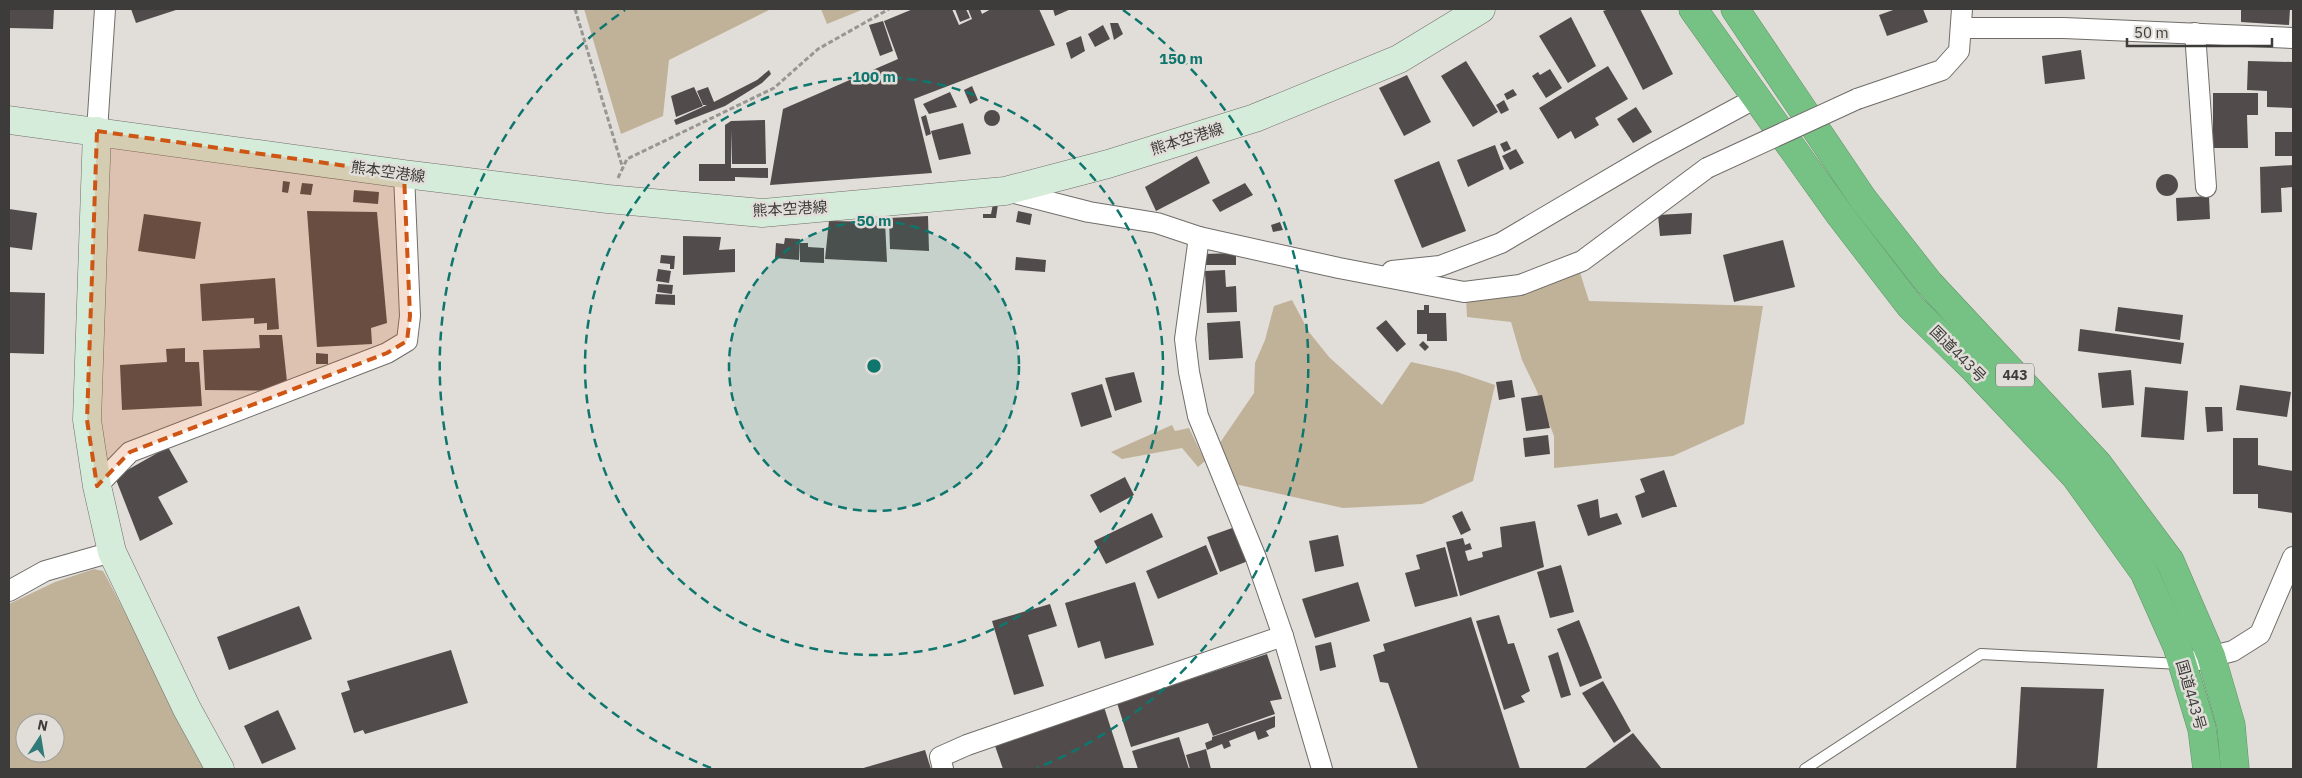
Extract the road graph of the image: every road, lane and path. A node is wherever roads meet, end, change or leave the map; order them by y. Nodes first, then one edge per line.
1 (105, 9) edge
2 (575, 9) edge
3 (889, 9) edge
4 (1481, 9) edge
5 (1693, 9) edge
6 (1735, 9) edge
7 (1962, 18) edge
8 (2195, 33) junction
9 (2293, 38) edge
10 (1756, 98) junction
11 (9, 120) edge
12 (97, 131) junction
13 (623, 169) junction
14 (404, 174) junction
15 (2206, 187) dead end
16 (1005, 191) junction
17 (608, 199) junction
18 (1199, 237) junction
19 (1367, 273) junction
20 (97, 486) junction
21 (112, 552) junction
22 (2293, 557) edge
23 (9, 591) edge
24 (1284, 636) junction
25 (2211, 656) junction
26 (2182, 664) junction
27 (220, 769) edge
28 (943, 769) edge
29 (1322, 769) edge
30 (1805, 769) edge
31 (2207, 769) edge
32 (2235, 769) edge

1 - 12 street
2 - 13 path
3 - 13 path
4 - 16 main road, 熊本空港線
5 - 10 highway, 国道443号 / 443
6 - 25 highway, 国道443号 / 443
7 - 8 street
7 - 19 street, bridge
8 - 9 street
8 - 15 street
10 - 19 street
10 - 26 highway, 国道443号 / 443
11 - 12 main road, 熊本空港線
12 - 14 main road, 熊本空港線
12 - 20 main road
13 - 17 path
14 - 17 main road, 熊本空港線
14 - 20 street
16 - 17 main road, 熊本空港線
16 - 18 street
18 - 19 street
18 - 24 street
20 - 21 main road
21 - 23 street
21 - 27 main road
22 - 25 street
24 - 28 street
24 - 29 street
25 - 26 street
25 - 32 highway, 国道443号 / 443
26 - 30 lane
26 - 31 highway, 国道443号 / 443

